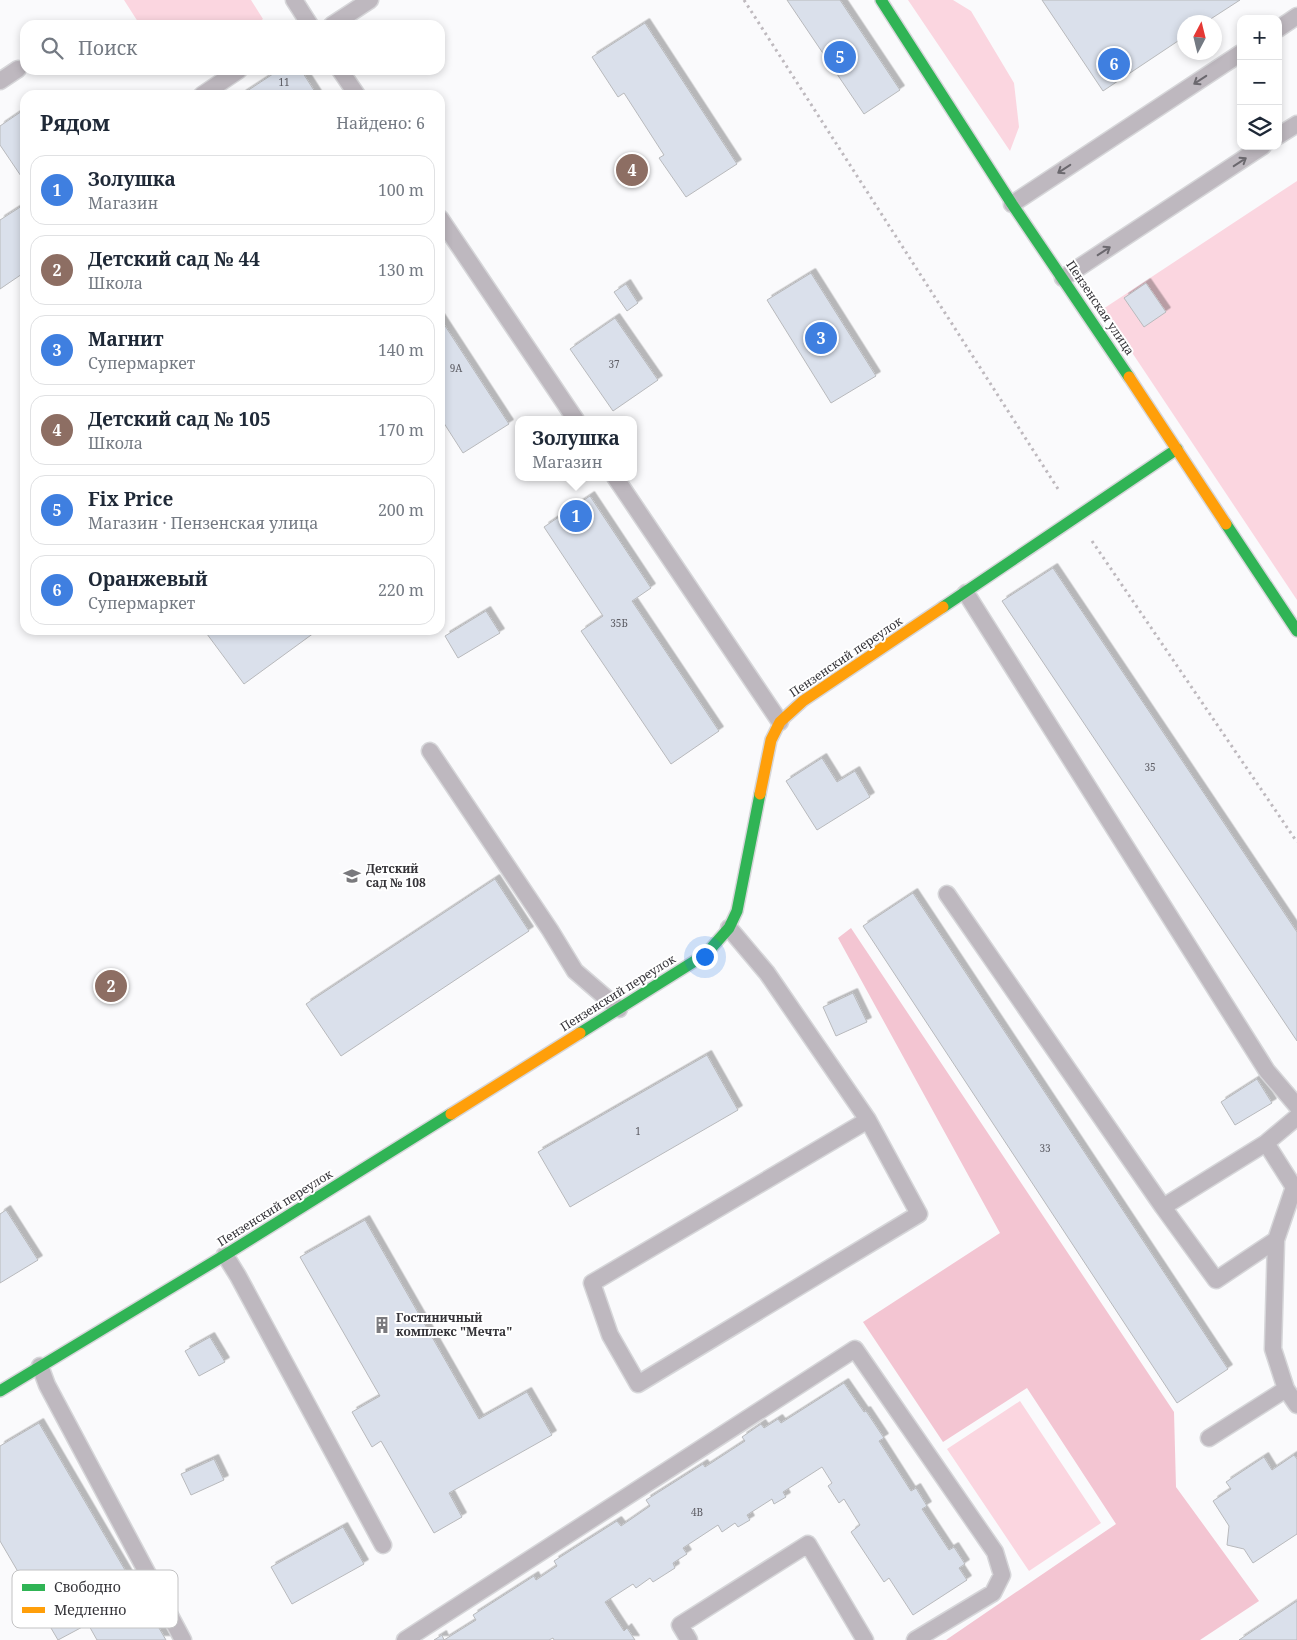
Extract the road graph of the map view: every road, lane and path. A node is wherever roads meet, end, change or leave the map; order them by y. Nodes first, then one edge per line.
1 (294, 0) edge
2 (370, 0) edge
3 (744, 0) edge
4 (881, 0) edge
5 (1297, 16) edge
6 (306, 20) edge
7 (340, 20) edge
8 (1282, 26) edge
9 (1237, 56) edge
10 (18, 69) dead end
11 (232, 75) edge
12 (343, 75) edge
13 (0, 80) edge
14 (209, 90) edge
15 (354, 90) edge
16 (1297, 124) edge
17 (1282, 133) edge
18 (1258, 150) edge
19 (1012, 204) junction
20 (445, 225) edge
21 (1063, 278) junction
22 (573, 416) edge
23 (1177, 450) junction
24 (618, 481) edge
25 (1077, 518) junction
26 (966, 593) junction
27 (1297, 631) edge
28 (780, 722) junction
29 (430, 751) dead end
30 (1297, 842) edge
31 (947, 894) dead end
32 (729, 928) junction
33 (619, 1009) junction
34 (1297, 1106) edge
35 (1297, 1117) edge
36 (868, 1120) junction
37 (1266, 1143) junction
38 (1295, 1190) edge
39 (1163, 1207) junction
40 (1276, 1240) junction
41 (225, 1255) junction
42 (40, 1366) junction
43 (1286, 1389) junction
44 (0, 1391) edge
45 (1297, 1405) edge
46 (1209, 1438) dead end
47 (383, 1545) dead end
48 (146, 1570) edge
49 (177, 1628) edge
50 (413, 1638) edge
51 (183, 1640) edge
52 (689, 1640) edge
53 (866, 1640) edge
54 (915, 1640) edge

1 - 6 lane
2 - 7 lane
3 - 25 path
4 - 19 street, Пензенская улица
5 - 8 lane
9 -> 19 lane
10 - 13 lane
11 - 14 lane
12 - 15 lane
16 - 17 lane
21 -> 18 lane
19 - 21 street, Пензенская улица
20 - 22 lane
21 - 23 street, Пензенская улица
23 - 25 street, Пензенский переулок
23 - 27 street, Пензенская улица
24 - 28 lane
25 - 26 street, Пензенский переулок
25 - 30 path
26 - 28 street, Пензенский переулок
26 - 34 lane
28 - 32 street, Пензенский переулок
29 - 33 lane
31 - 39 lane
32 - 33 street, Пензенский переулок
32 - 36 lane
33 - 41 street, Пензенский переулок
35 - 37 lane
36 - 36 lane
37 - 38 lane
37 - 39 lane
38 - 40 lane
39 - 40 lane
40 - 43 lane
41 - 42 street, Пензенский переулок
41 - 47 lane
42 - 44 street, Пензенский переулок
42 - 48 lane
43 - 45 lane
43 - 46 lane
49 - 51 lane
50 - 54 lane
52 - 53 lane

